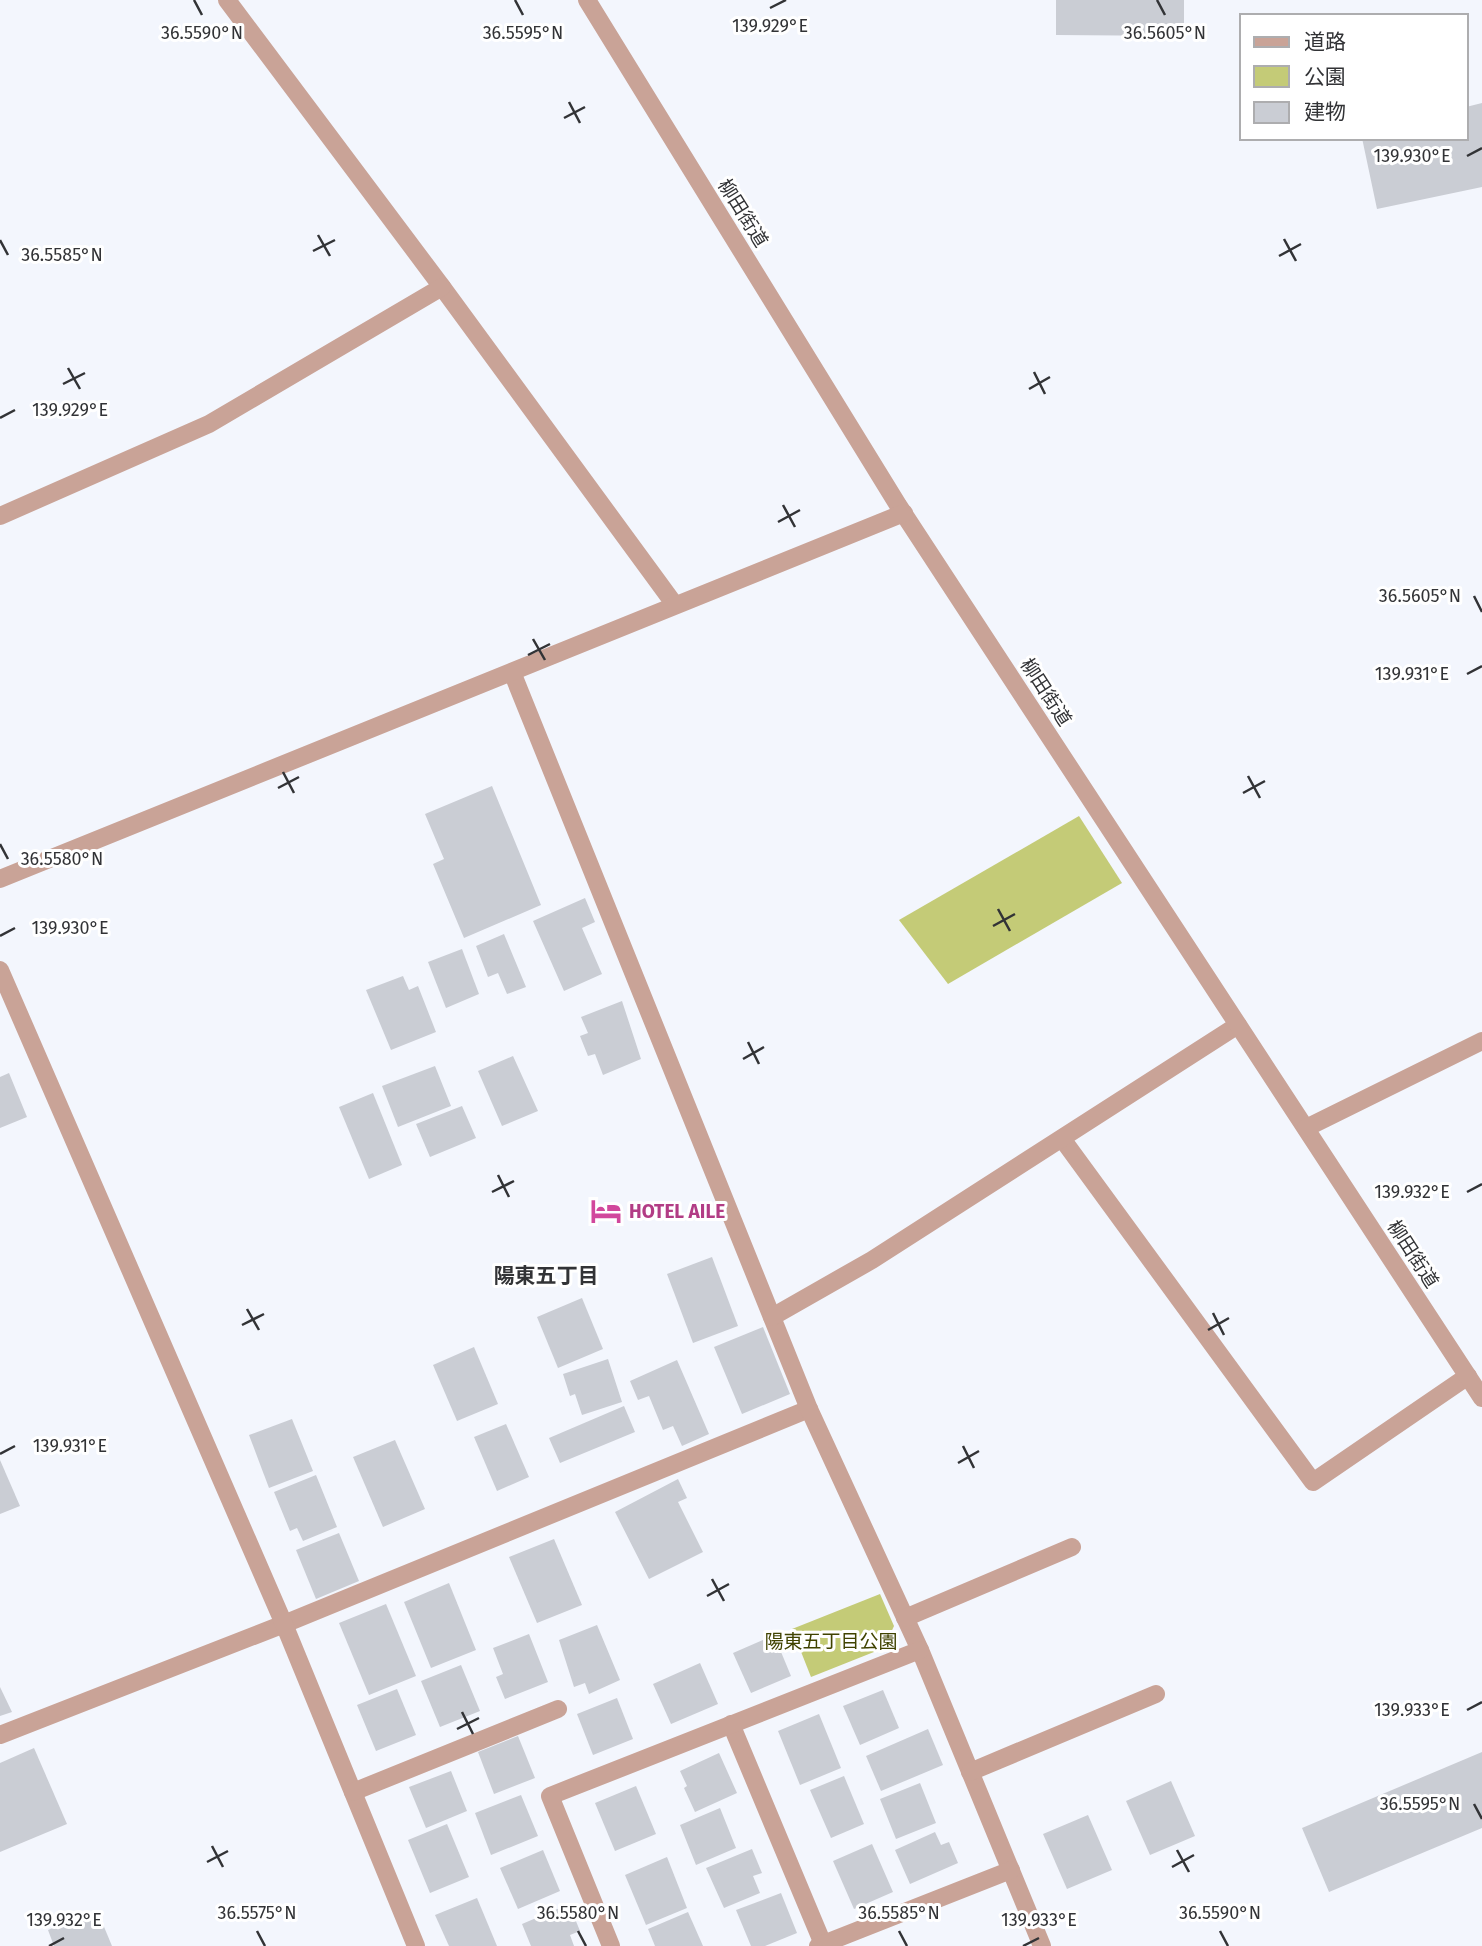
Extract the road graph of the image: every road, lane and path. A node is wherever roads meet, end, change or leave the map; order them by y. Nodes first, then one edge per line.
1 (227, 0) edge
2 (587, 0) edge
3 (442, 287) junction
4 (904, 513) junction
5 (0, 516) edge
6 (675, 605) junction
7 (512, 672) junction
8 (0, 879) edge
9 (0, 970) edge
10 (1238, 1026) junction
11 (1482, 1041) edge
12 (1306, 1128) junction
13 (1063, 1140) junction
14 (772, 1317) junction
15 (1468, 1376) junction
16 (1482, 1398) edge
17 (809, 1409) junction
18 (1072, 1547) dead end
19 (905, 1618) junction
20 (284, 1624) junction
21 (920, 1650) junction
22 (1156, 1694) dead end
23 (558, 1709) dead end
24 (731, 1724) junction
25 (0, 1735) edge
26 (970, 1772) junction
27 (353, 1792) junction
28 (1011, 1870) junction
29 (821, 1945) edge
30 (416, 1946) edge
31 (611, 1946) edge
32 (1042, 1946) edge

1 - 3 street
2 - 4 street, 柳田街道
3 - 5 street
3 - 6 street
4 - 6 street
4 - 10 street, 柳田街道
6 - 7 street
7 - 8 street
7 - 14 street
9 - 20 street
10 - 12 street, 柳田街道
10 - 13 street
11 - 12 street
12 - 15 street, 柳田街道
13 - 14 street
13 - 15 street
14 - 17 street
15 - 16 street, 柳田街道
17 - 19 street
17 - 20 street
18 - 19 street
19 - 21 street
20 - 25 street
20 - 27 street
21 - 24 street
21 - 26 street
22 - 26 street
23 - 27 street
24 - 29 street
24 - 31 street
26 - 28 street
27 - 30 street
28 - 29 street
28 - 32 street

